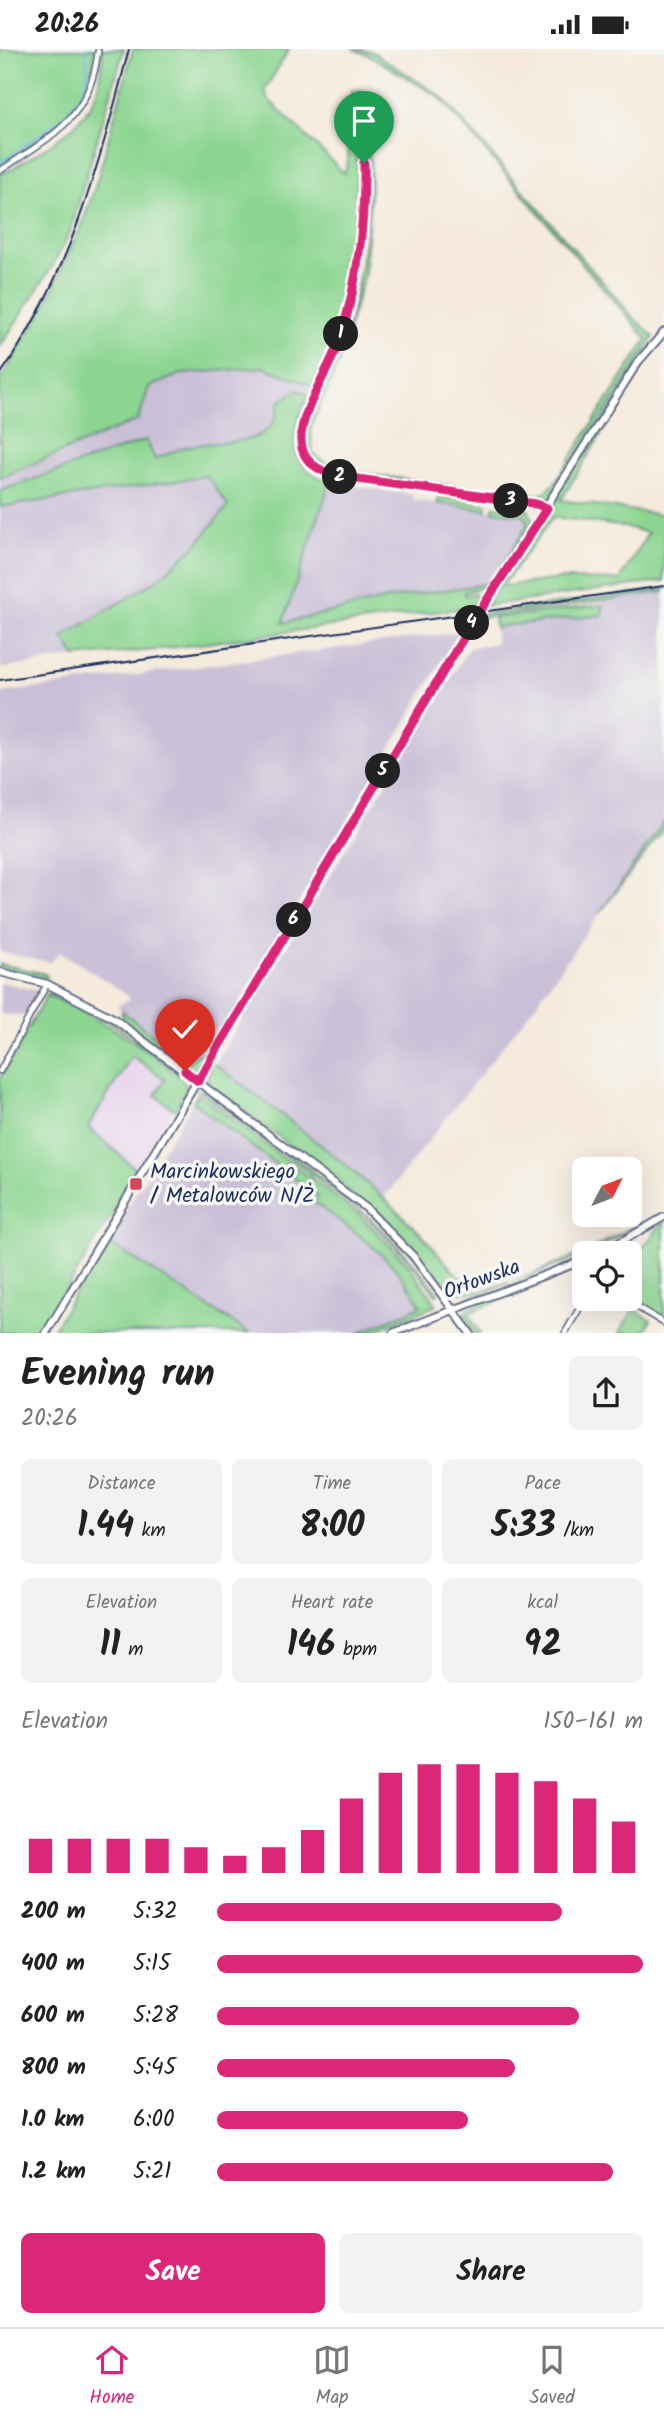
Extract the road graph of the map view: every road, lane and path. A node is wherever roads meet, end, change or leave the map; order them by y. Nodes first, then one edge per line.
1 (98, 51) dead end
2 (358, 95) dead end
3 (0, 171) edge
4 (664, 331) edge
5 (547, 508) junction
6 (0, 972) edge
7 (47, 984) junction
8 (0, 1071) edge
9 (198, 1081) junction
10 (664, 1217) edge
11 (624, 1241) edge
12 (572, 1265) edge
13 (453, 1310) junction
14 (642, 1310) edge
15 (578, 1311) edge
16 (664, 1323) edge
17 (46, 1333) edge
18 (393, 1333) edge
19 (470, 1333) edge
20 (565, 1333) edge

1 - 3 street
2 - 5 street
4 - 5 street
5 - 9 street
6 - 7 street
7 - 8 street
7 - 9 street
9 - 13 street
9 - 17 street
10 - 11 street
12 - 13 street, Orłowska
13 - 18 street, Orłowska
13 - 19 street
14 - 16 street
15 - 20 street

